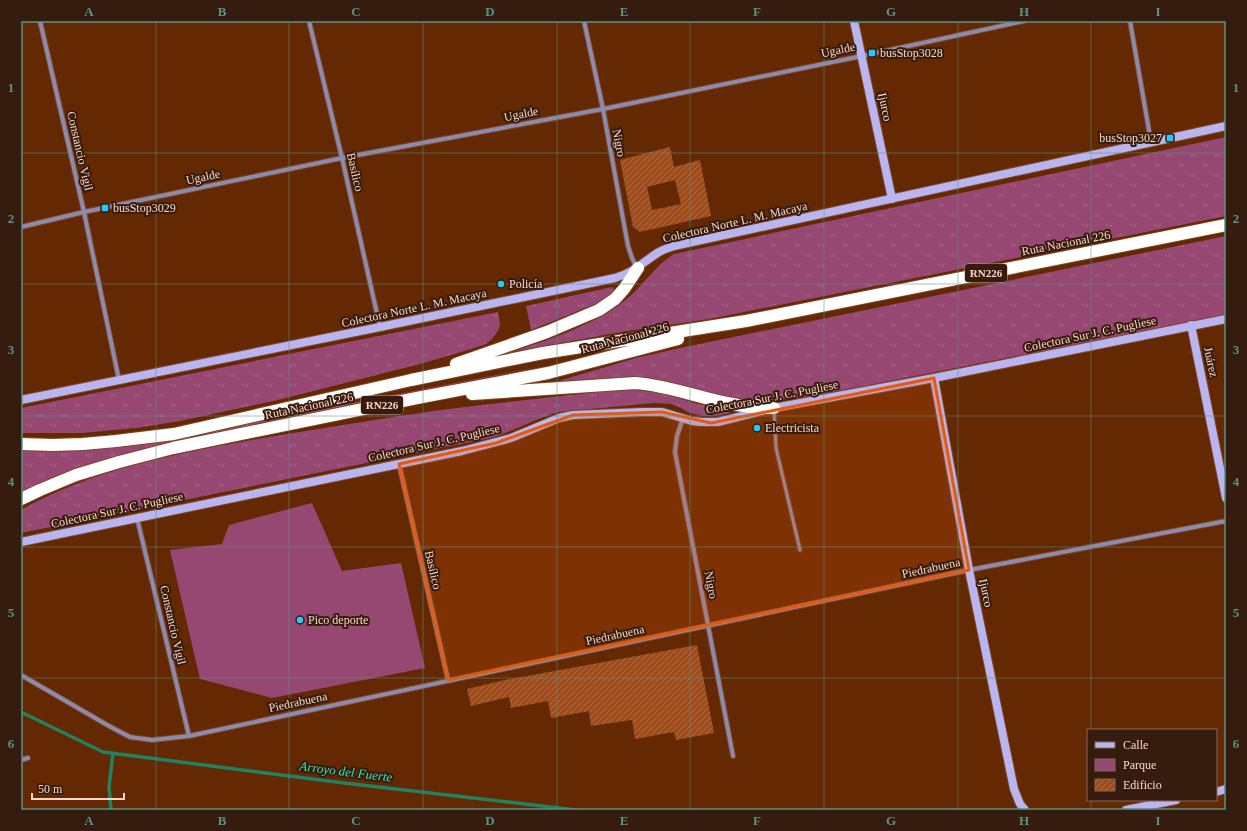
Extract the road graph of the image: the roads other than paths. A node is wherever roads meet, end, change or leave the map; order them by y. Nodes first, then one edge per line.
1 (40, 21) edge
2 (309, 21) edge
3 (584, 21) edge
4 (854, 21) edge
5 (1024, 21) edge
6 (1130, 21) edge
7 (862, 56) junction
8 (603, 108) junction
9 (1226, 126) edge
10 (1151, 142) junction
11 (342, 158) junction
12 (892, 199) junction
13 (84, 212) junction
14 (1226, 225) edge
15 (21, 227) edge
16 (638, 268) junction
17 (1226, 319) edge
18 (746, 321) junction
19 (1191, 325) junction
20 (380, 327) junction
21 (934, 378) junction
22 (411, 380) junction
23 (119, 381) junction
24 (416, 398) junction
25 (21, 400) edge
26 (774, 408) junction
27 (683, 418) junction
28 (21, 444) edge
29 (399, 464) junction
30 (1226, 498) edge
31 (21, 499) edge
32 (137, 518) junction
33 (1226, 520) edge
34 (21, 542) edge
35 (800, 550) dead end
36 (969, 570) junction
37 (708, 626) junction
38 (21, 675) edge
39 (448, 680) junction
40 (189, 736) junction
41 (733, 756) dead end
42 (28, 758) dead end
43 (21, 760) edge
44 (1171, 801) edge
45 (1024, 810) edge
46 (1126, 810) edge

1 - 13 street, Constancio Vigil
2 - 11 street, Basílico
3 - 8 street, Nigro
4 - 7 main road, Ijurco
5 - 7 street, Ugalde
6 - 10 street
7 - 8 street, Ugalde
7 - 12 main road, Ijurco
8 - 11 street, Ugalde
8 - 16 street, Nigro
9 - 10 main road, Colectora Norte L. M. Macaya
10 - 12 main road, Colectora Norte L. M. Macaya
11 - 13 street, Ugalde
11 - 20 street, Basílico
12 - 16 main road, Colectora Norte L. M. Macaya
13 - 15 street, Ugalde
13 - 23 street, Constancio Vigil
14 - 18 highway, Ruta Nacional 226 / RN226
16 - 20 main road, Colectora Norte L. M. Macaya
16 - 22 highway
17 - 19 main road, Colectora Sur J. C. Pugliese
18 - 22 highway, Ruta Nacional 226 / RN226
18 - 24 highway, Ruta Nacional 226 / RN226
19 - 21 main road, Colectora Sur J. C. Pugliese
19 - 30 main road, Juárez
20 - 23 main road, Colectora Norte L. M. Macaya
21 - 26 main road, Colectora Sur J. C. Pugliese
21 - 36 main road, Ijurco
22 - 28 highway, Ruta Nacional 226 / RN226
23 - 25 main road, Colectora Norte L. M. Macaya
24 - 26 highway
24 - 31 highway, Ruta Nacional 226 / RN226
26 - 27 main road, Colectora Sur J. C. Pugliese
26 - 35 lane
27 - 29 main road, Colectora Sur J. C. Pugliese
27 - 37 street, Nigro
29 - 32 main road, Colectora Sur J. C. Pugliese
29 - 39 street, Basílico
32 - 34 main road, Colectora Sur J. C. Pugliese
32 - 40 street, Constancio Vigil
33 - 36 street, Piedrabuena
36 - 37 street, Piedrabuena
36 - 45 main road, Ijurco
37 - 39 street, Piedrabuena
37 - 41 street, Nigro
38 - 40 street, Piedrabuena
39 - 40 street, Piedrabuena
42 - 43 street
44 - 46 main road

